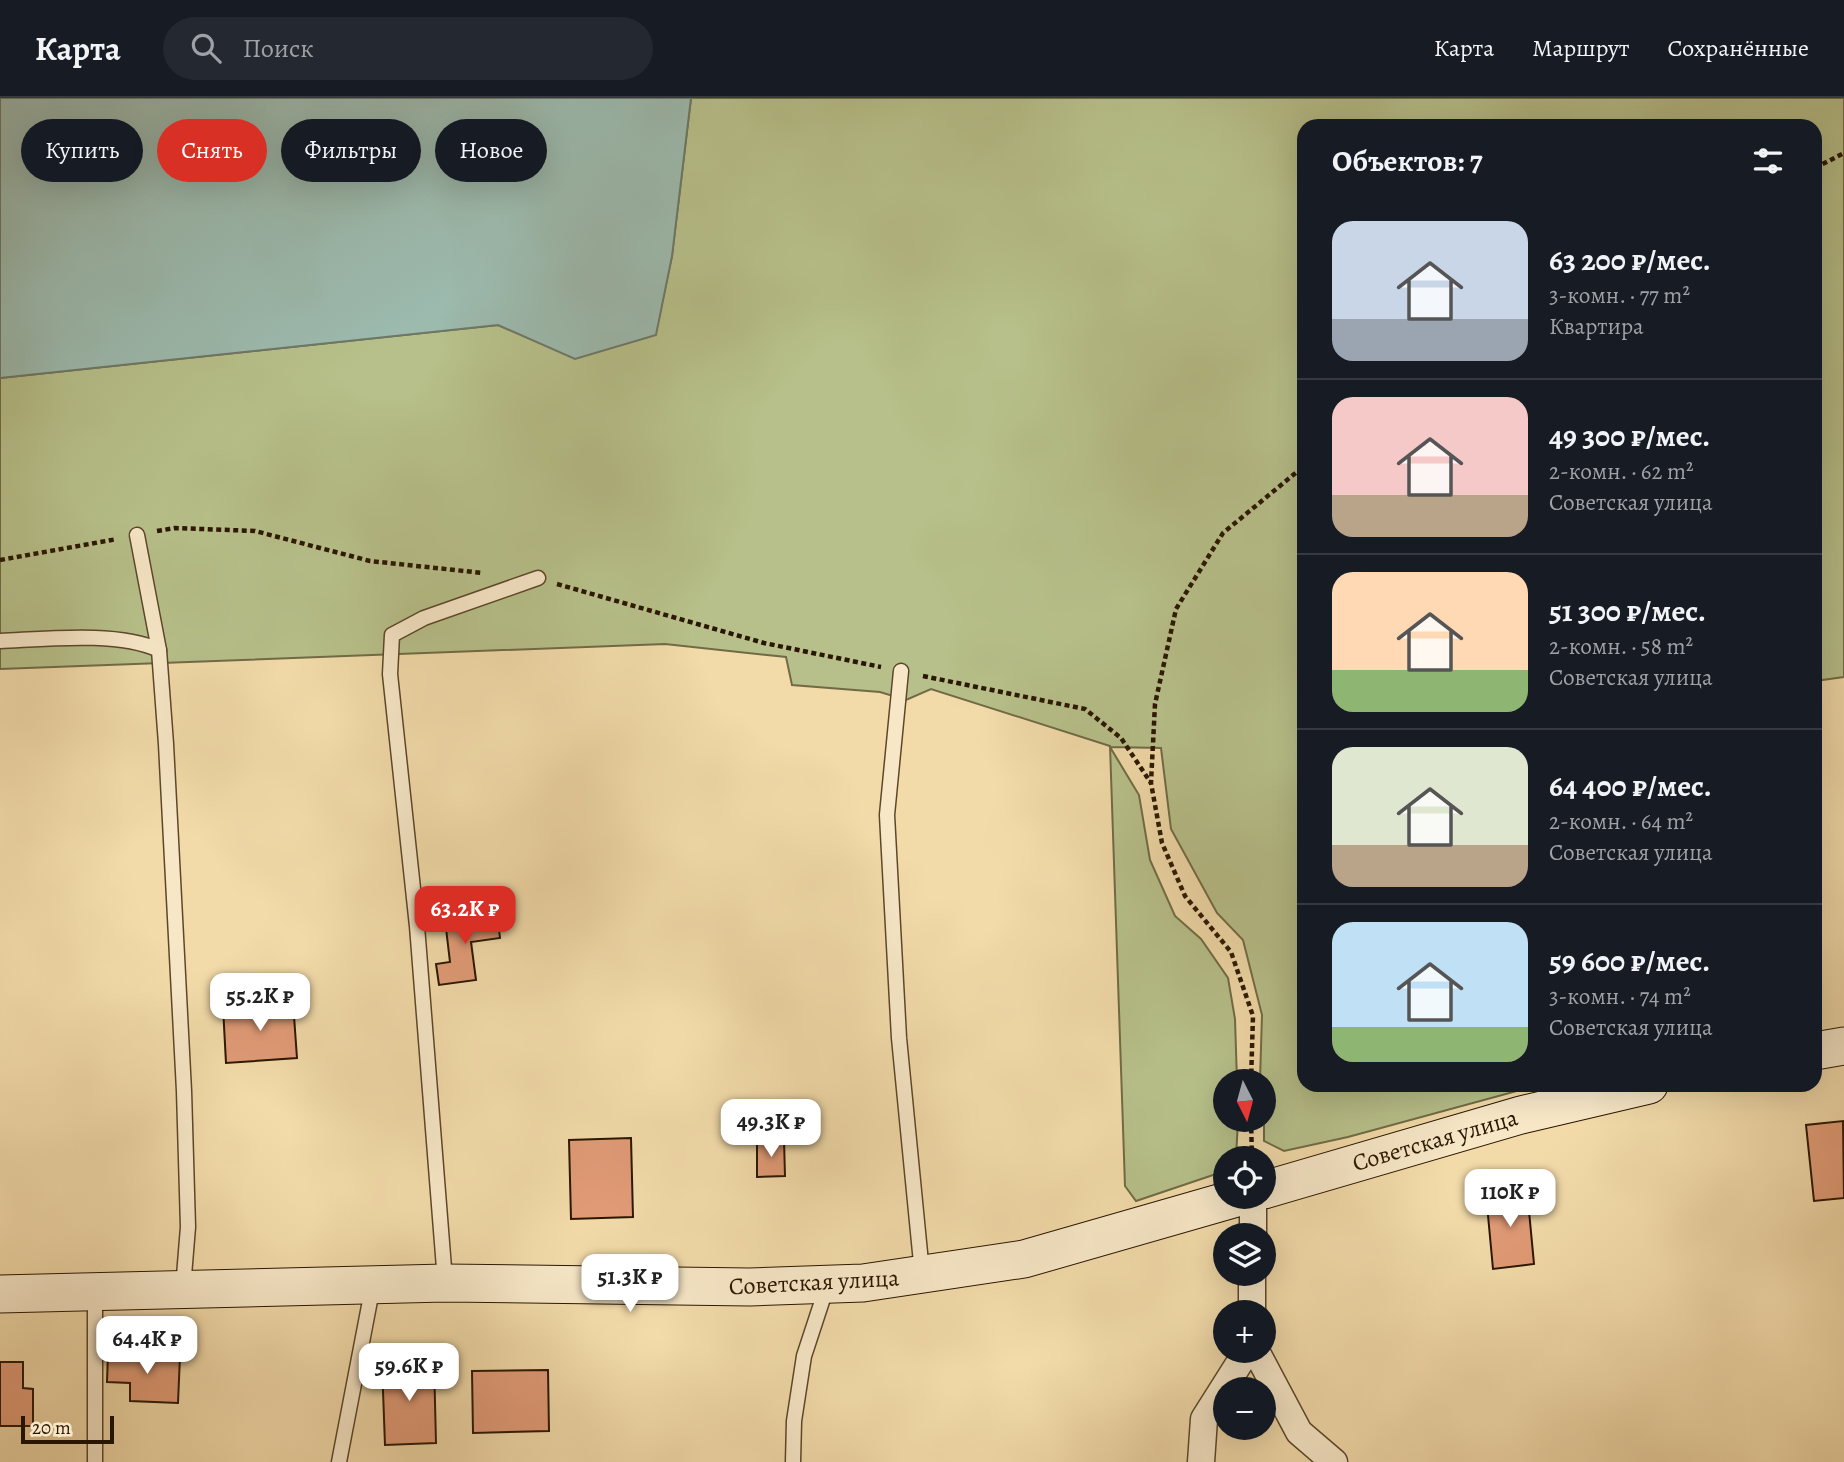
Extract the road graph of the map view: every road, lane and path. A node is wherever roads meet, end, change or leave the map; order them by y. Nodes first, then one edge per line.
1 (1844, 153) edge
2 (1822, 164) edge
3 (1297, 472) edge
4 (137, 535) junction
5 (0, 559) edge
6 (486, 573) dead end
7 (538, 578) joint
8 (0, 641) edge
9 (159, 650) junction
10 (901, 671) junction
11 (1151, 783) junction
12 (1844, 1046) edge
13 (1822, 1050) edge
14 (1251, 1069) edge
15 (1619, 1092) edge
16 (1276, 1186) edge
17 (1213, 1205) edge
18 (922, 1275) junction
19 (445, 1283) junction
20 (373, 1284) junction
21 (828, 1285) junction
22 (183, 1288) junction
23 (95, 1290) junction
24 (0, 1294) edge
25 (1239, 1363) edge
26 (1262, 1363) edge
27 (95, 1462) edge
28 (339, 1462) edge
29 (793, 1462) edge
30 (1201, 1462) edge
31 (1334, 1462) edge

1 - 2 path
3 - 11 path
4 - 5 path
4 - 6 path
4 - 9 lane
7 - 10 path
7 - 19 lane
8 - 9 lane
9 - 22 lane
10 - 11 path
10 - 18 lane
11 - 14 path
12 - 13 street
15 - 16 street, Советская улица
17 - 18 street, Советская улица
18 - 21 street, Советская улица
19 - 20 street, Советская улица
19 - 21 street, Советская улица
20 - 22 street, Советская улица
20 - 28 lane
21 - 29 lane
22 - 23 street, Советская улица
23 - 24 street, Советская улица
23 - 27 lane
25 - 30 street
26 - 31 street

